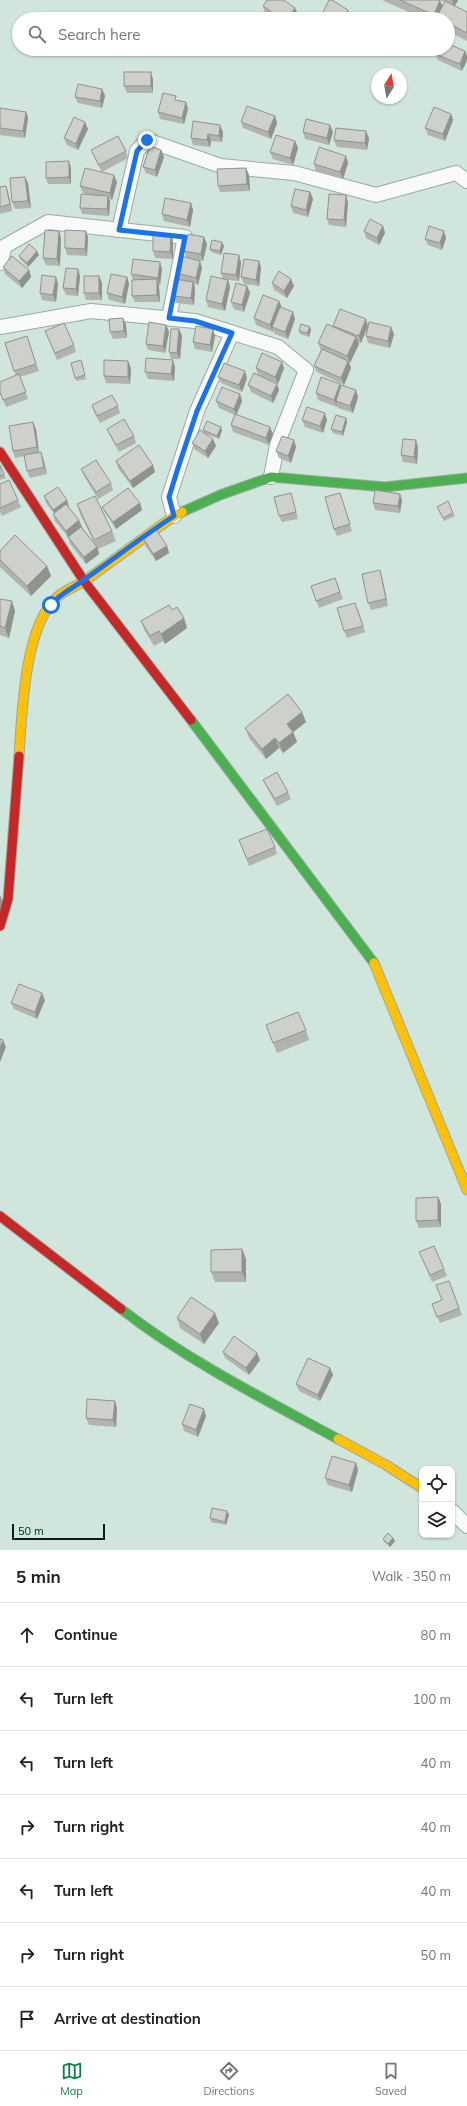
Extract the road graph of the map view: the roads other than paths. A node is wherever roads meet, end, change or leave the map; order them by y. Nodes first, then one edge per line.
1 (467, 181) edge
2 (119, 230) junction
3 (0, 263) edge
4 (169, 318) junction
5 (0, 327) edge
6 (232, 333) junction
7 (0, 452) edge
8 (271, 477) junction
9 (467, 478) edge
10 (174, 516) junction
11 (84, 581) junction
12 (0, 926) edge
13 (467, 1190) edge
14 (0, 1216) edge
15 (419, 1486) edge
16 (455, 1514) edge
17 (467, 1526) edge

1 - 2 street
2 - 3 street
2 - 4 street
4 - 5 street
4 - 6 street
6 - 8 street
6 - 10 street
7 - 11 street
8 - 9 street
8 - 10 street
10 - 11 street
11 - 12 street
11 - 13 street
14 - 15 street
16 - 17 street

